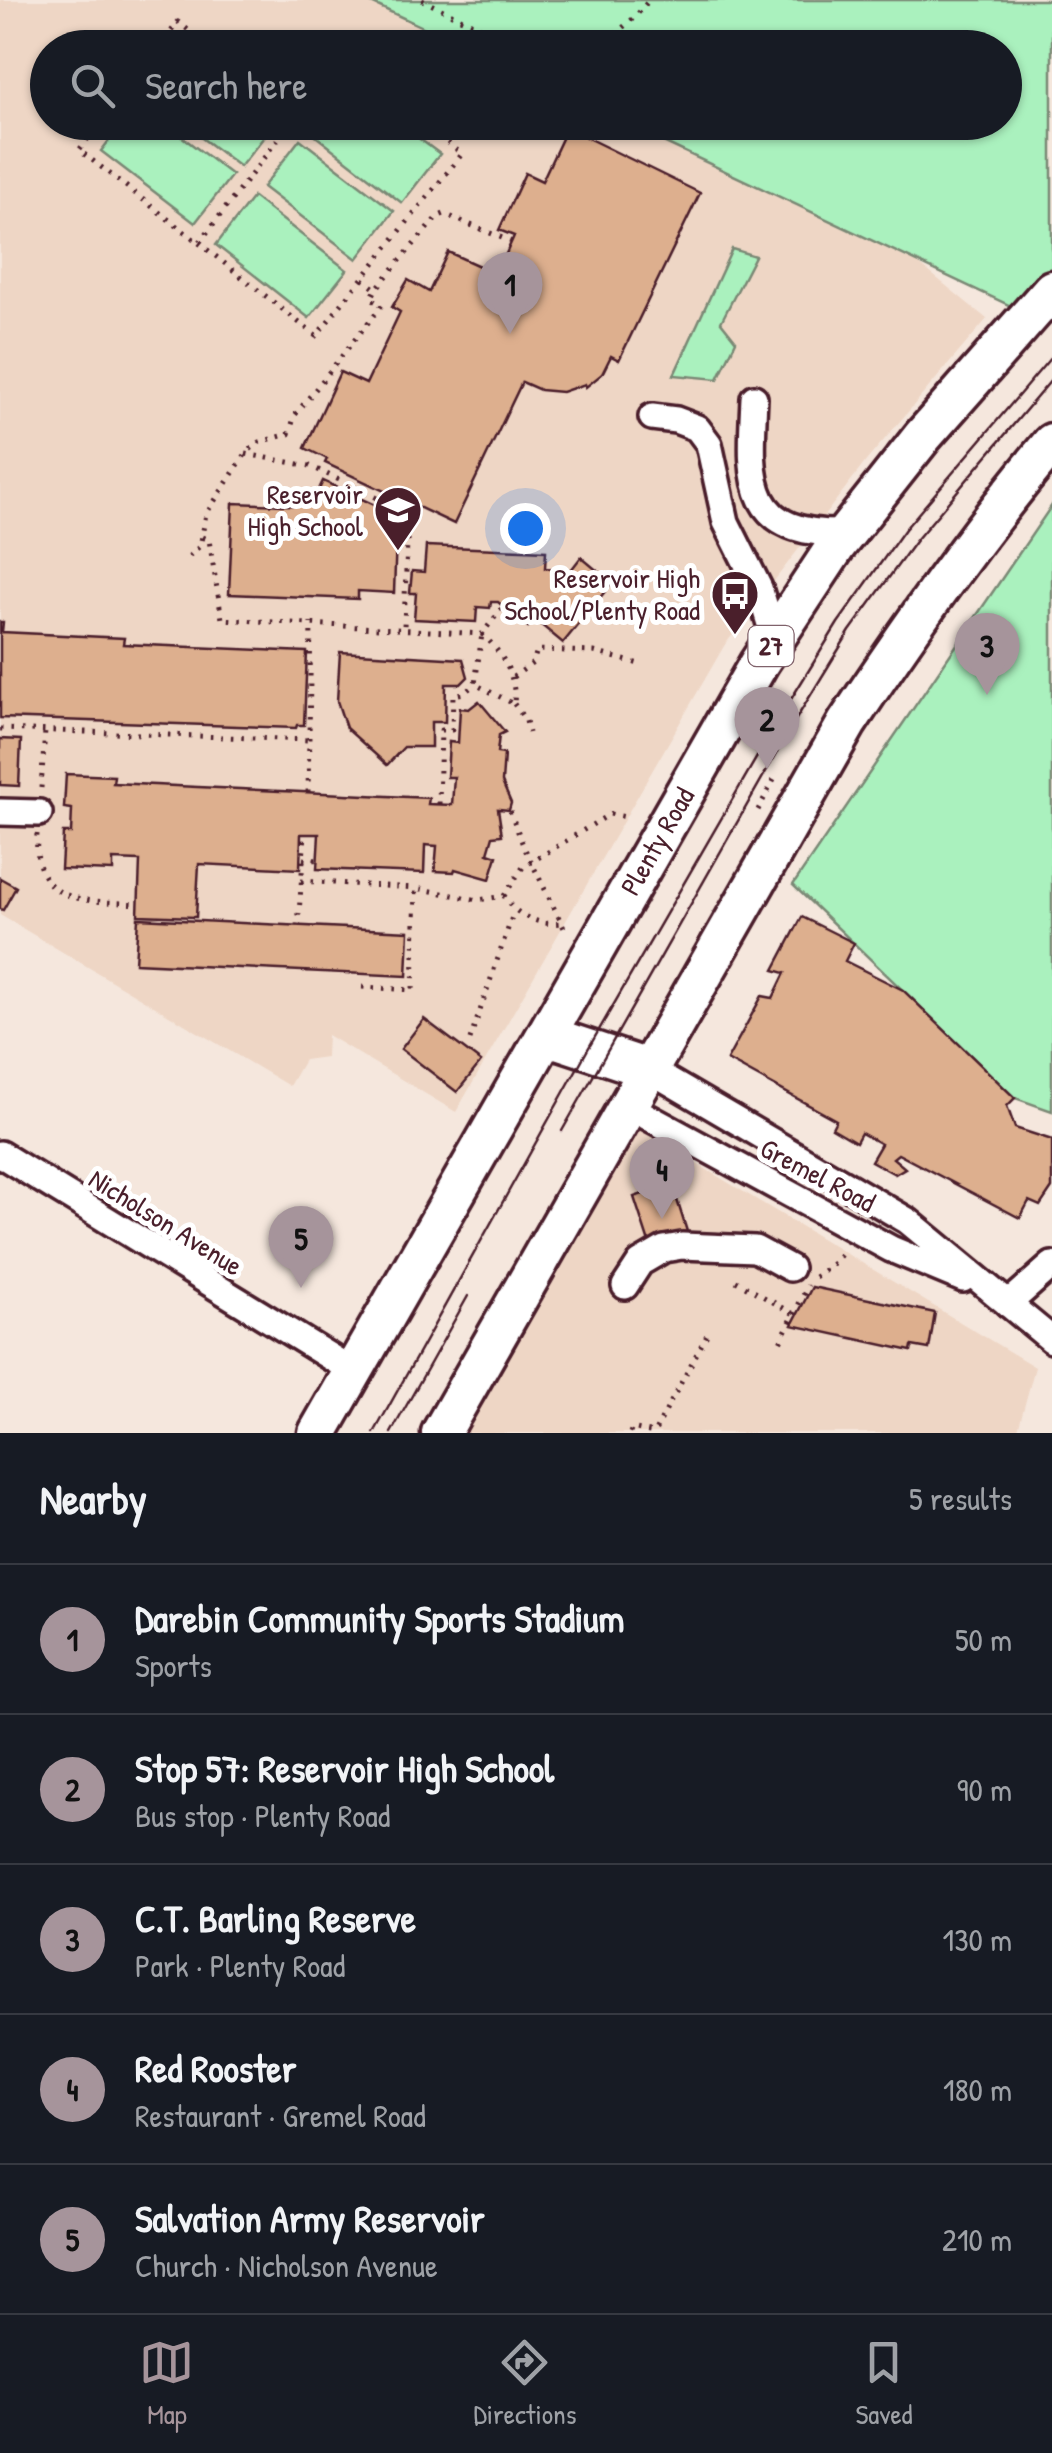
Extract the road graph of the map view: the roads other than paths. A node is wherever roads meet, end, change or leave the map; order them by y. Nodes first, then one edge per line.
1 (1051, 293) edge
2 (754, 398) dead end
3 (652, 417) dead end
4 (1052, 444) edge
5 (847, 533) junction
6 (775, 640) junction
7 (0, 812) edge
8 (39, 813) road end
9 (548, 1036) junction
10 (648, 1069) junction
11 (626, 1105) junction
12 (0, 1154) edge
13 (1052, 1265) edge
14 (790, 1268) dead end
15 (625, 1286) dead end
16 (986, 1288) junction
17 (1008, 1304) junction
18 (1052, 1340) edge
19 (353, 1371) junction
20 (318, 1433) edge
21 (441, 1433) edge

1 - 5 highway, Plenty Road / 27
2 - 5 street
3 - 6 street
4 - 10 highway
5 - 6 highway, Plenty Road / 27
6 - 9 highway, Plenty Road / 27
7 - 8 street
9 - 10 highway
9 - 11 highway
9 - 19 highway, Plenty Road / 27
10 - 11 highway
10 - 16 street, Gremel Road
11 - 16 street, Gremel Road
11 - 21 highway
12 - 19 street, Nicholson Avenue
13 - 17 street
14 - 15 street
16 - 17 street, Gremel Road
17 - 18 street, Gremel Road
19 - 20 highway, Plenty Road / 27

